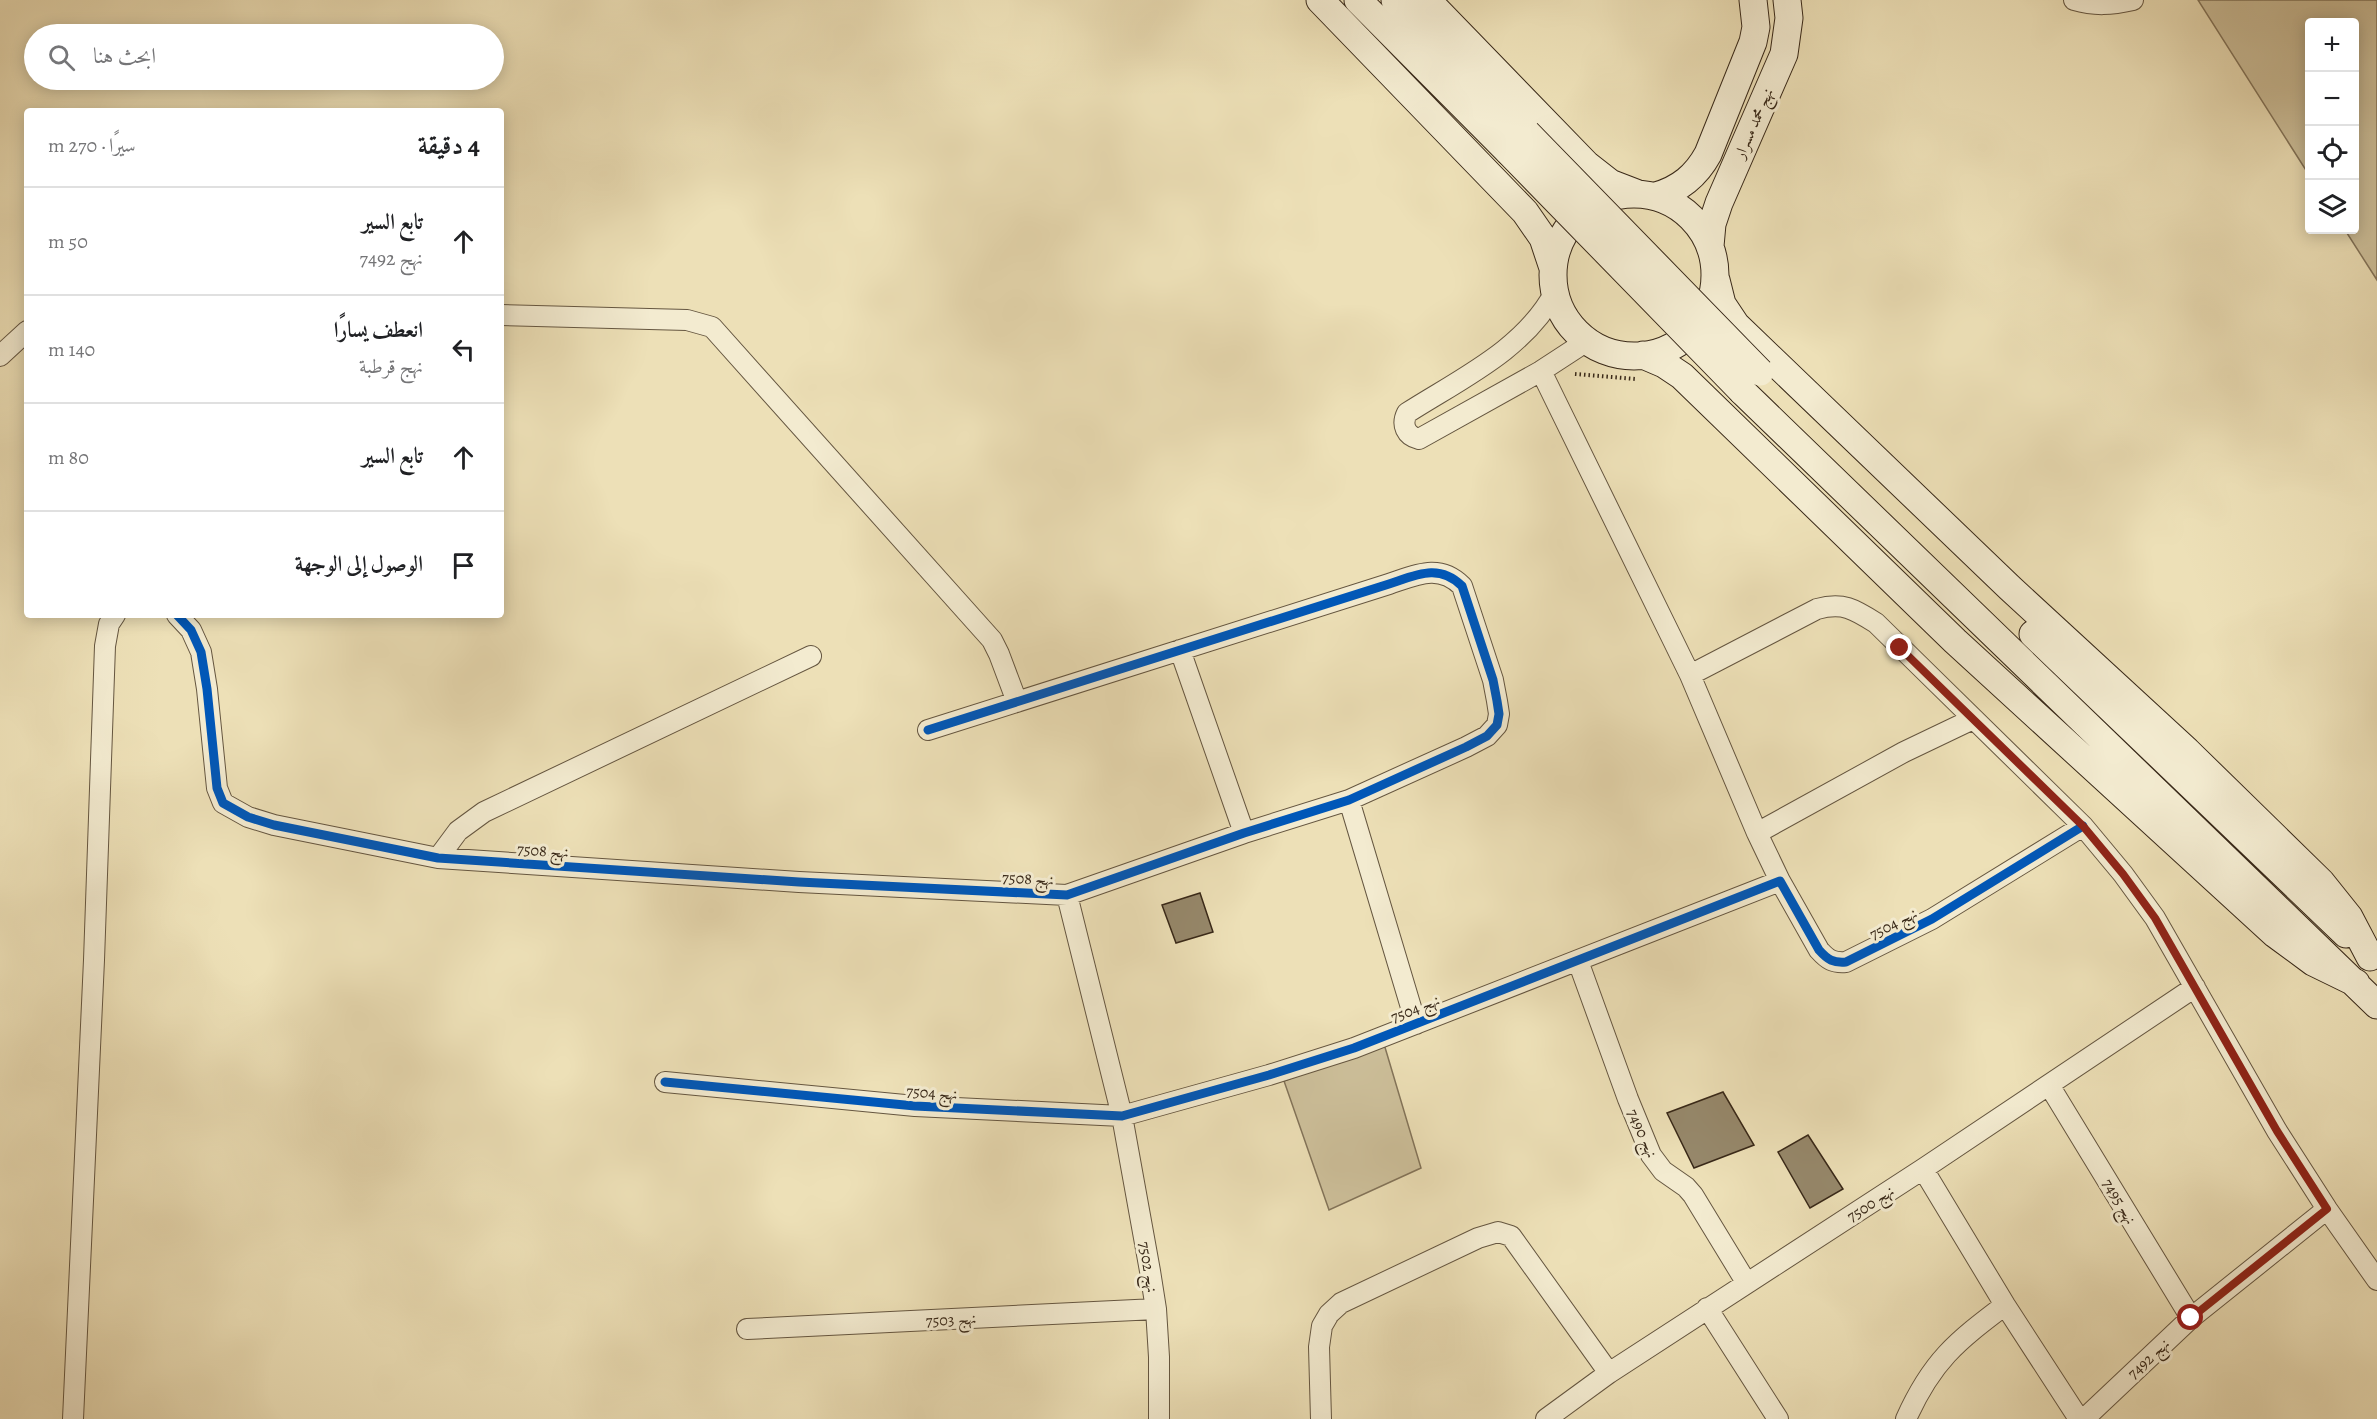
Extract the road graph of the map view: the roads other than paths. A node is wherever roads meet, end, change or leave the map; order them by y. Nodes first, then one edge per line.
1 (1320, 0) edge
2 (1358, 0) edge
3 (1395, 0) edge
4 (1427, 0) edge
5 (1753, 0) edge
6 (1787, 0) edge
7 (2074, 0) edge
8 (2133, 0) edge
9 (1518, 142) junction
10 (1647, 195) junction
11 (1710, 246) junction
12 (1554, 280) junction
13 (1716, 280) junction
14 (504, 315) edge
15 (24, 334) edge
16 (1587, 341) junction
17 (1643, 355) junction
18 (0, 356) edge
19 (1541, 372) junction
20 (1751, 382) junction
21 (113, 618) edge
22 (180, 618) edge
23 (1180, 650) junction
24 (811, 656) dead end
25 (1690, 675) junction
26 (1017, 702) junction
27 (1973, 719) junction
28 (928, 730) dead end
29 (1349, 800) junction
30 (2083, 826) junction
31 (1244, 833) junction
32 (1756, 833) junction
33 (438, 858) junction
34 (1780, 881) junction
35 (1066, 895) junction
36 (2373, 960) edge
37 (1578, 961) junction
38 (2356, 983) junction
39 (2195, 987) junction
40 (2377, 1005) edge
41 (1416, 1024) junction
42 (665, 1082) dead end
43 (2049, 1085) junction
44 (1122, 1116) junction
45 (1923, 1169) junction
46 (2327, 1209) junction
47 (2377, 1280) edge
48 (1746, 1282) junction
49 (2005, 1305) junction
50 (1707, 1308) junction
51 (1156, 1309) junction
52 (2191, 1318) junction
53 (747, 1329) dead end
54 (1609, 1373) junction
55 (73, 1419) edge
56 (1159, 1419) edge
57 (1321, 1419) edge
58 (1545, 1419) edge
59 (1778, 1419) edge
60 (1906, 1419) edge
61 (2082, 1419) edge

1 - 12 street
2 - 9 street
3 - 9 street
4 - 10 street
5 - 10 street, نهج محمد مسرار
6 - 11 street, نهج محمد مسرار
7 - 8 street
9 - 20 street, bridge
10 - 11 street
10 - 12 street
11 - 13 street
12 - 16 street
12 - 19 street
13 - 17 street
13 - 36 street
14 - 26 street
15 - 18 street
16 - 17 street
16 - 19 street
17 - 38 street
19 - 25 street
20 - 36 street
20 - 38 street
21 - 55 street
22 - 33 street, نهج 7508
23 - 26 street
23 - 29 street
23 - 31 street
24 - 33 street
25 - 27 street
25 - 32 street
26 - 28 street
27 - 30 street
27 - 32 street
29 - 31 street
29 - 41 street
30 - 34 street, نهج 7504
30 - 39 street
31 - 35 street
32 - 34 street
33 - 35 street, نهج 7508
34 - 37 street, نهج 7504
35 - 44 street, نهج 7502
37 - 41 street, نهج 7504
37 - 48 street, نهج 7490
38 - 40 street
39 - 43 street, نهج 7500
39 - 46 street
41 - 44 street, نهج 7504
42 - 44 street, نهج 7504
43 - 45 street, نهج 7500
43 - 52 street, نهج 7495
44 - 51 street, نهج 7502
45 - 48 street, نهج 7500
45 - 49 street
46 - 47 street
46 - 52 street, نهج 7492
48 - 50 street, نهج 7500
49 - 60 street
49 - 61 street
50 - 54 street, نهج 7500
50 - 59 street
51 - 53 street, نهج 7503
51 - 56 street, نهج 7502
52 - 61 street, نهج 7492
54 - 57 street
54 - 58 street, نهج 7500

